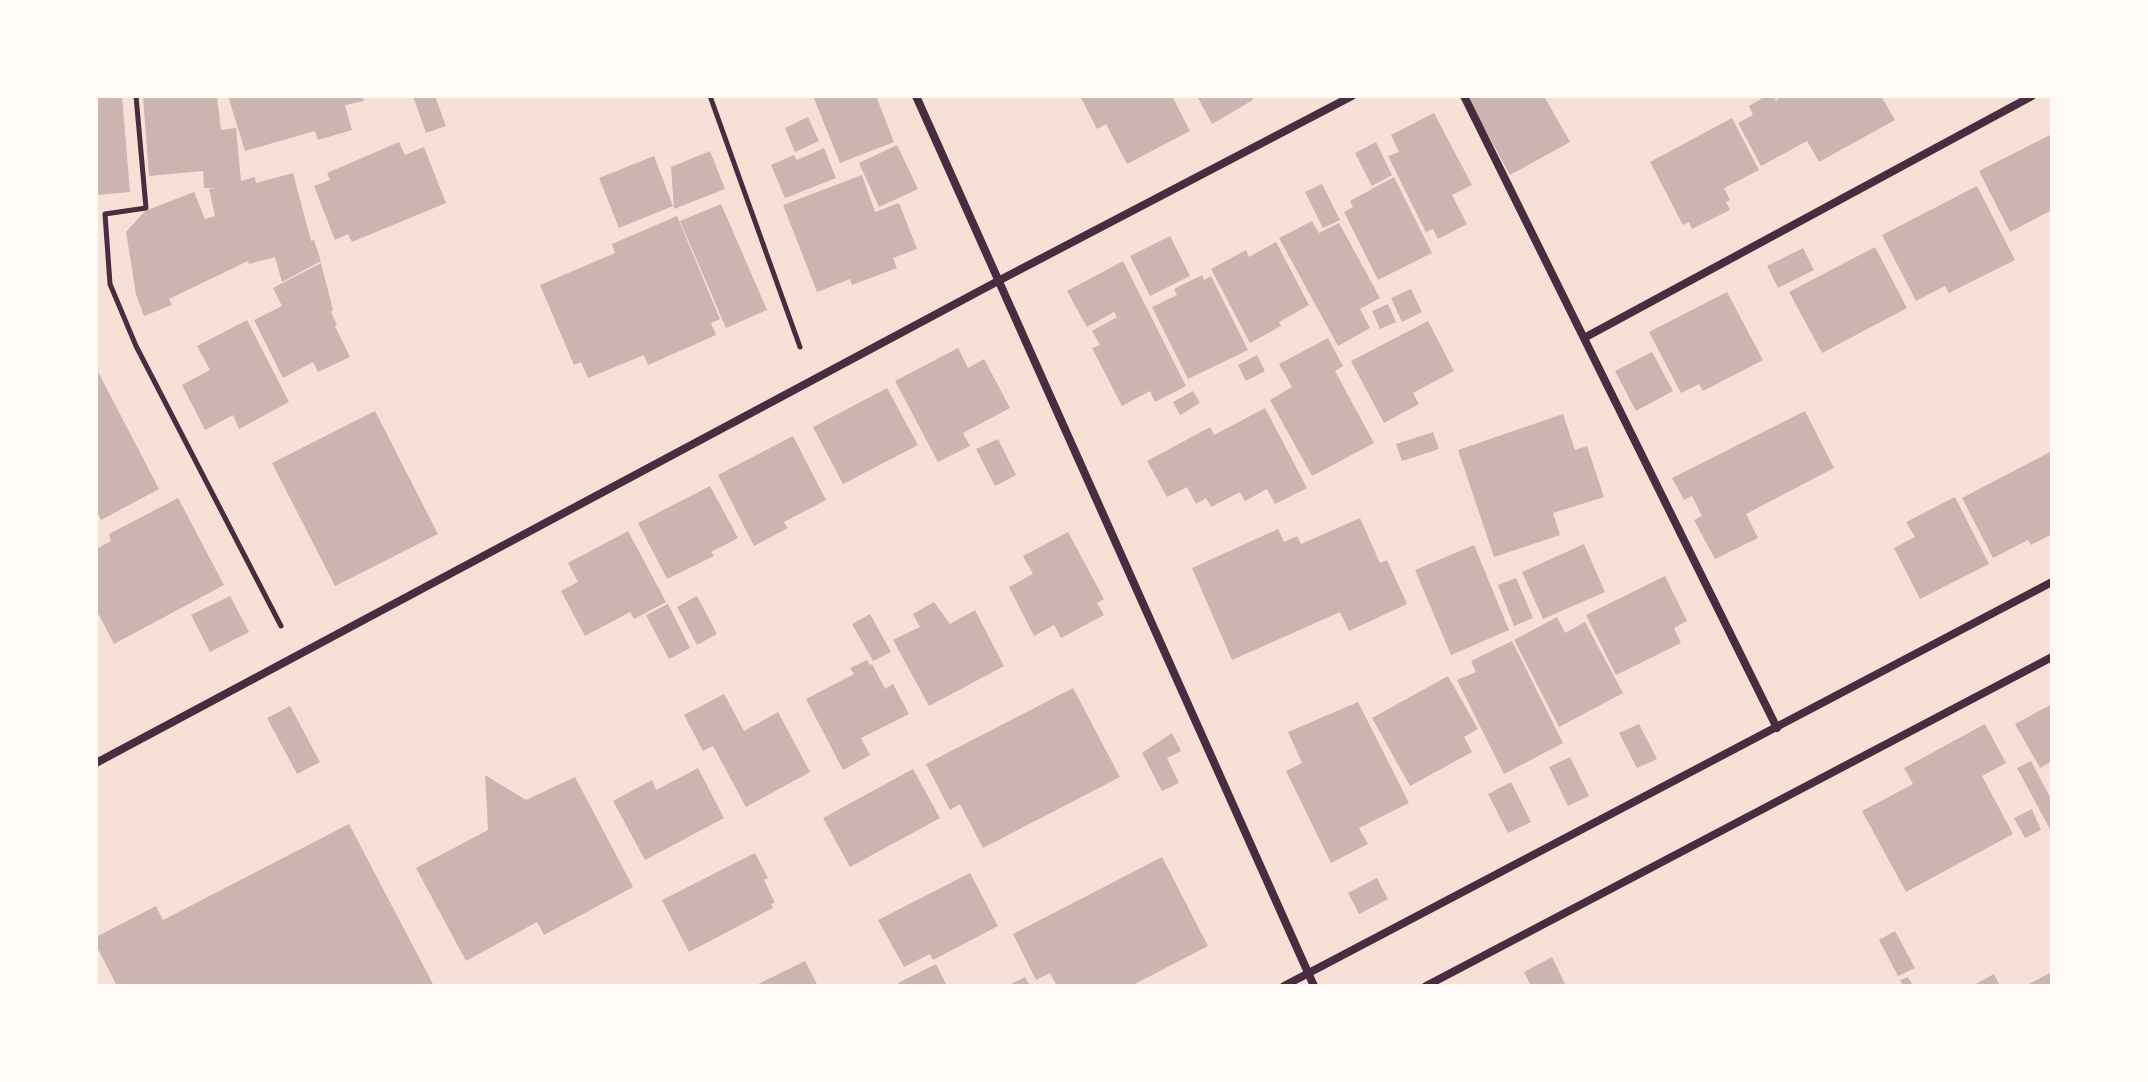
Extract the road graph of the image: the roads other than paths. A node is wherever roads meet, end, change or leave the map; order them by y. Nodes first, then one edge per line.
1 (916, 96) edge
2 (1352, 96) edge
3 (1464, 96) edge
4 (2032, 96) edge
5 (1000, 280) junction
6 (1584, 338) junction
7 (2052, 582) edge
8 (2052, 657) edge
9 (1777, 728) junction
10 (96, 763) edge
11 (1308, 973) junction
12 (1284, 986) edge
13 (1314, 986) edge
14 (1426, 986) edge

1 - 5 street
2 - 5 street
3 - 6 street
4 - 6 street
5 - 10 street
5 - 11 street
6 - 9 street
7 - 9 street
8 - 14 street
9 - 11 street
11 - 12 street
11 - 13 street

